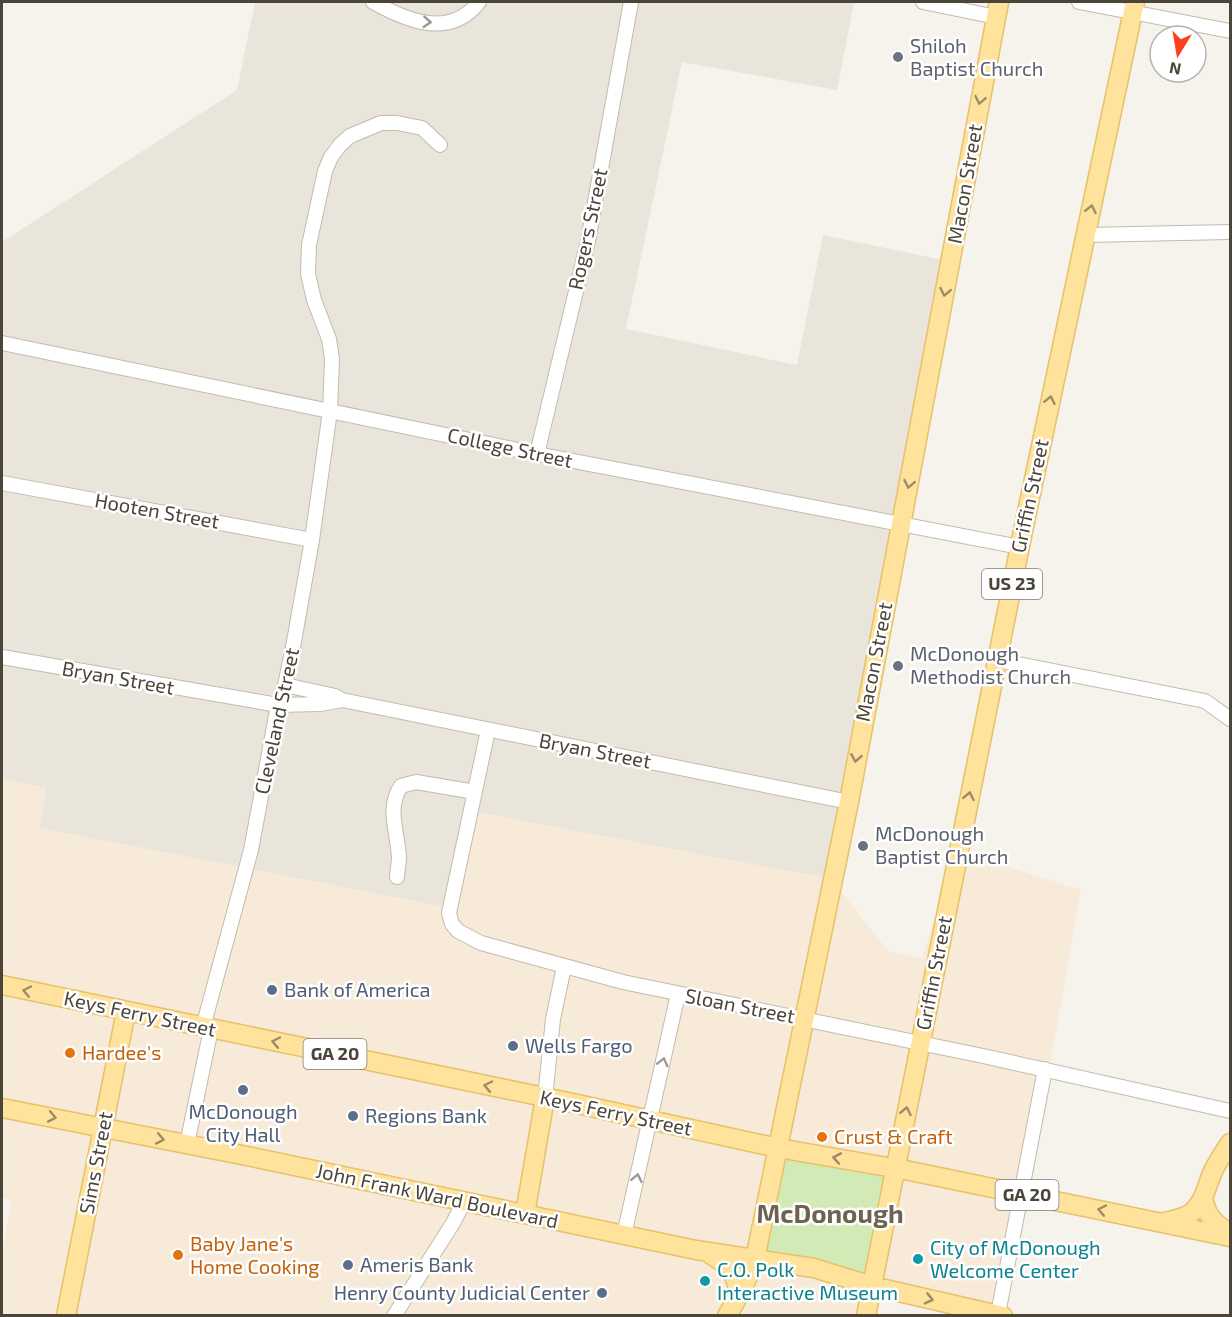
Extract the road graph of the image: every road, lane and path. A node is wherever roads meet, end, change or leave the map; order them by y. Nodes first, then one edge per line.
1 (373, 2) edge
2 (479, 2) edge
3 (631, 2) edge
4 (923, 2) edge
5 (1079, 2) edge
6 (1134, 7) edge
7 (997, 9) edge
8 (1230, 31) edge
9 (440, 145) dead end
10 (1230, 232) edge
11 (1085, 235) junction
12 (2, 343) edge
13 (330, 411) junction
14 (537, 454) junction
15 (2, 483) edge
16 (901, 524) junction
17 (312, 540) junction
18 (1020, 547) junction
19 (2, 657) edge
20 (997, 660) junction
21 (285, 686) junction
22 (342, 700) junction
23 (278, 705) junction
24 (1230, 718) edge
25 (488, 730) junction
26 (475, 792) junction
27 (849, 802) junction
28 (397, 877) dead end
29 (564, 967) junction
30 (2, 985) edge
31 (678, 994) junction
32 (126, 1011) junction
33 (805, 1018) junction
34 (207, 1028) junction
35 (920, 1042) junction
36 (1045, 1069) junction
37 (545, 1098) junction
38 (2, 1108) edge
39 (1230, 1111) edge
40 (649, 1119) junction
41 (103, 1128) junction
42 (1230, 1143) edge
43 (188, 1144) junction
44 (778, 1148) junction
45 (895, 1168) junction
46 (1020, 1193) junction
47 (1203, 1197) junction
48 (464, 1202) junction
49 (525, 1214) junction
50 (1159, 1222) junction
51 (624, 1235) junction
52 (1230, 1235) edge
53 (706, 1251) junction
54 (755, 1259) junction
55 (872, 1286) junction
56 (738, 1297) junction
57 (1000, 1315) edge
58 (66, 1316) edge
59 (394, 1316) edge
60 (728, 1316) edge
61 (866, 1316) edge

1 -> 2 street
3 - 14 street, Rogers Street
4 - 7 street
5 - 6 street
6 - 8 street
11 -> 6 main road, Griffin Street / US 23
7 -> 16 main road, Macon Street
9 - 13 street, Cleveland Street
10 - 11 street
18 -> 11 main road, Griffin Street / US 23
12 - 13 street, College Street
13 - 14 street, College Street
13 - 17 street, Cleveland Street
14 - 16 street, College Street
15 - 17 street, Hooten Street
16 - 18 street, College Street
16 -> 27 main road, Macon Street
17 - 21 street, Cleveland Street
18 - 20 main road, Griffin Street / US 23
19 - 23 street, Bryan Street
20 - 24 street
35 -> 20 main road, Griffin Street / US 23
21 - 22 street, Bryan Street
21 - 23 street, Cleveland Street
22 - 23 street, Bryan Street
22 - 25 street, Bryan Street
23 - 34 street, Cleveland Street
25 - 26 street, Sloan Street
25 - 27 street, Bryan Street
26 - 28 street
26 - 29 street, Sloan Street
27 - 33 main road, Macon Street
29 - 31 street, Sloan Street
29 - 37 street
32 -> 30 main road, Keys Ferry Street / GA 20
31 - 33 street, Sloan Street
40 -> 31 street
32 - 34 main road, Keys Ferry Street / GA 20
32 - 41 main road, Sims Street
33 - 35 street, Sloan Street
33 - 44 main road, Macon Street
37 -> 34 main road, Keys Ferry Street / GA 20
34 - 43 street, Cleveland Street
35 - 36 street, Sloan Street
45 -> 35 main road, Griffin Street / US 23
36 - 39 street, Sloan Street
36 - 46 street
37 - 40 main road, Keys Ferry Street / GA 20
37 - 49 main road
38 -> 41 main road, John Frank Ward Boulevard
40 - 44 main road, Keys Ferry Street / GA 20
51 -> 40 street
41 -> 43 main road, John Frank Ward Boulevard
41 - 58 main road, Sims Street
42 - 47 main road
43 - 48 main road, John Frank Ward Boulevard
45 -> 44 main road, Keys Ferry Street / GA 20
44 - 54 main road, Macon Street
45 - 46 main road, Keys Ferry Street / GA 20
45 - 55 main road, US 23
50 -> 46 main road, Keys Ferry Street / GA 20
46 - 57 street
47 - 50 main road
47 - 52 main road
48 - 49 main road, John Frank Ward Boulevard
48 - 59 street
49 - 51 main road, John Frank Ward Boulevard
50 - 52 main road, Keys Ferry Street
51 - 53 main road, John Frank Ward Boulevard
53 - 54 main road, John Frank Ward Boulevard
53 - 56 main road
54 - 55 main road, John Frank Ward Boulevard
54 - 56 main road, Macon Street
55 -> 57 main road, John Frank Ward Boulevard
55 - 61 main road, US 23
56 - 60 main road, Macon Street

